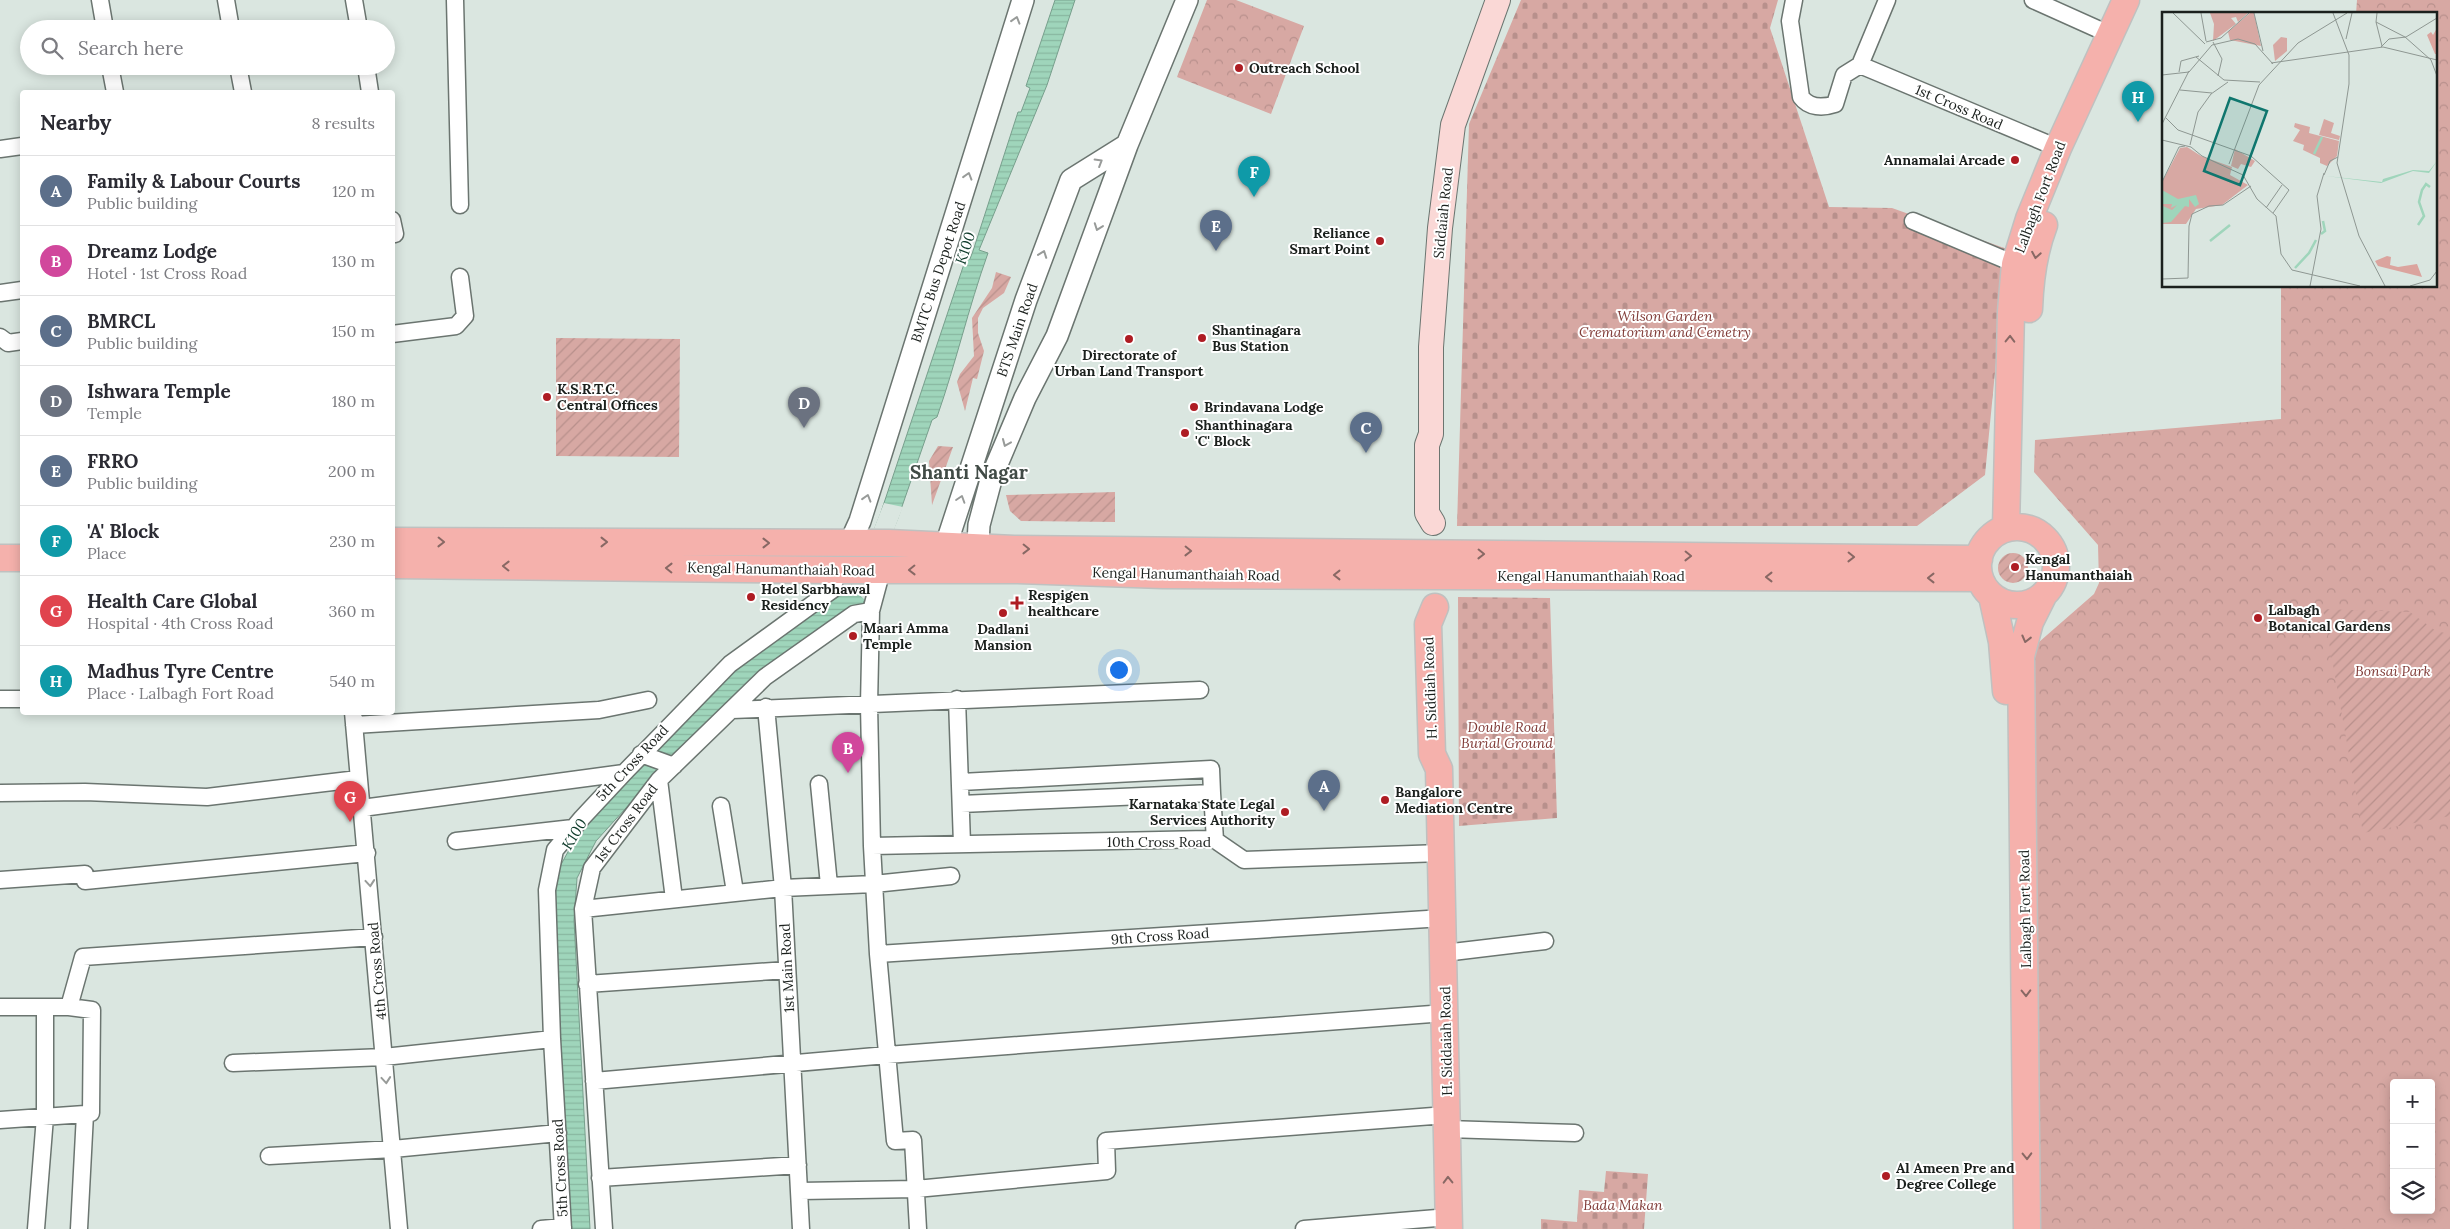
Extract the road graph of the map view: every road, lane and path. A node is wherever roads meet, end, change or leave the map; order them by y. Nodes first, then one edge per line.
1 (100, 0) edge
2 (226, 0) edge
3 (354, 0) edge
4 (455, 0) edge
5 (1023, 0) edge
6 (1187, 0) edge
7 (1498, 0) edge
8 (1794, 0) edge
9 (1887, 0) edge
10 (2033, 0) edge
11 (2126, 0) edge
12 (2141, 0) edge
13 (103, 20) edge
14 (229, 20) edge
15 (357, 20) edge
16 (2111, 35) junction
17 (1860, 65) junction
18 (112, 75) edge
19 (240, 75) edge
20 (367, 75) edge
21 (115, 90) edge
22 (243, 90) edge
23 (370, 90) edge
24 (1128, 145) junction
25 (20, 146) edge
26 (2058, 148) junction
27 (0, 149) edge
28 (460, 204) dead end
29 (1913, 221) dead end
30 (2015, 264) junction
31 (460, 276) dead end
32 (20, 290) edge
33 (0, 293) edge
34 (395, 334) edge
35 (0, 337) edge
36 (20, 341) edge
37 (2015, 528) junction
38 (395, 540) edge
39 (869, 543) junction
40 (20, 544) edge
41 (5, 555) edge
42 (946, 557) junction
43 (977, 559) junction
44 (1433, 564) junction
45 (395, 565) edge
46 (864, 570) junction
47 (1984, 578) junction
48 (2044, 594) junction
49 (871, 611) junction
50 (1200, 690) dead end
51 (0, 699) edge
52 (20, 699) edge
53 (957, 699) junction
54 (648, 700) dead end
55 (870, 705) junction
56 (766, 707) junction
57 (732, 710) junction
58 (354, 719) edge
59 (645, 755) junction
60 (671, 765) junction
61 (624, 773) junction
62 (358, 779) junction
63 (659, 780) junction
64 (961, 782) junction
65 (819, 784) dead end
66 (0, 793) edge
67 (1212, 793) junction
68 (961, 804) junction
69 (721, 806) dead end
70 (362, 808) junction
71 (573, 828) junction
72 (1215, 840) junction
73 (456, 841) dead end
74 (962, 844) junction
75 (872, 846) junction
76 (367, 853) junction
77 (1441, 853) junction
78 (951, 876) dead end
79 (0, 880) edge
80 (874, 884) junction
81 (829, 885) junction
82 (783, 888) junction
83 (736, 892) junction
84 (674, 899) junction
85 (582, 909) junction
86 (1443, 918) junction
87 (374, 937) junction
88 (1545, 941) dead end
89 (1444, 953) junction
90 (878, 954) junction
91 (787, 970) junction
92 (587, 984) junction
93 (0, 1007) edge
94 (69, 1007) junction
95 (45, 1008) junction
96 (1445, 1013) junction
97 (552, 1039) junction
98 (887, 1055) junction
99 (384, 1057) junction
100 (233, 1063) dead end
101 (792, 1065) junction
102 (594, 1081) junction
103 (85, 1114) junction
104 (45, 1117) junction
105 (0, 1120) edge
106 (1447, 1122) junction
107 (1575, 1132) dead end
108 (558, 1133) junction
109 (393, 1149) junction
110 (269, 1156) dead end
111 (798, 1165) junction
112 (600, 1178) junction
113 (916, 1189) junction
114 (800, 1191) junction
115 (1449, 1223) edge
116 (563, 1228) edge
117 (36, 1229) edge
118 (79, 1229) edge
119 (400, 1229) edge
120 (541, 1229) edge
121 (604, 1229) edge
122 (801, 1229) edge
123 (918, 1229) edge
124 (1304, 1229) edge
125 (2010, 1229) edge
126 (2027, 1229) edge

1 - 13 street
2 - 14 street
3 - 15 street
4 - 28 street
39 -> 5 street, BMTC Bus Depot Road
6 - 24 street
7 - 44 main road, Siddaiah Road
8 - 17 street
9 - 17 street
10 - 16 street
11 - 16 main road, Lalbagh Fort Road
12 -> 37 main road, Lalbagh Fort Road
16 - 26 main road, Lalbagh Fort Road
17 - 26 street, 1st Cross Road
18 - 21 street
19 - 22 street
20 - 23 street
42 -> 24 street, BTS Main Road
24 -> 43 street
25 - 27 street
26 - 30 main road, Lalbagh Fort Road
29 - 30 street
37 -> 30 main road, Lalbagh Fort Road
31 - 34 street
32 - 33 street
35 - 36 street
37 - 47 main road
37 - 48 main road
38 -> 39 main road, Kengal Hanumanthaiah Road
39 - 42 main road, Kengal Hanumanthaiah Road
40 - 41 main road
42 - 43 main road, Kengal Hanumanthaiah Road
42 -> 46 main road, Kengal Hanumanthaiah Road
43 - 44 main road, Kengal Hanumanthaiah Road
44 - 47 main road, Kengal Hanumanthaiah Road
44 - 77 main road, H. Siddiah Road
46 -> 45 main road, Kengal Hanumanthaiah Road
46 - 49 street
46 - 59 street, 5th Cross Road
47 - 48 main road
47 - 125 main road, Lalbagh Fort Road
48 -> 126 main road, Lalbagh Fort Road
49 - 55 street
49 - 57 street, 1st Cross Road
50 - 53 street
51 - 52 street
53 - 55 street
53 - 64 street
54 - 58 street
55 - 56 street
55 - 75 street
56 - 57 street
56 - 82 street, 1st Main Road
57 - 60 street, 1st Cross Road
58 - 62 street, 4th Cross Road
59 - 60 street
59 - 61 street, 5th Cross Road
60 - 63 street, 1st Cross Road
61 - 70 street
61 - 71 street, 5th Cross Road
62 - 66 street
62 - 70 street, 4th Cross Road
63 - 84 street
63 - 85 street, 1st Cross Road
64 - 67 street
64 - 68 street
65 - 81 street
67 - 68 street
67 - 72 street
68 - 74 street
69 - 83 street
70 - 76 street, 4th Cross Road
71 - 73 street
71 - 97 street, 5th Cross Road
72 - 74 street, 10th Cross Road
72 - 77 street, 10th Cross Road
74 - 75 street, 10th Cross Road
75 - 80 street
76 - 79 street
76 -> 87 street, 4th Cross Road
77 - 86 main road, H. Siddaiah Road
78 - 80 street
80 - 81 street
80 - 90 street
81 - 82 street
82 - 83 street
82 - 91 street, 1st Main Road
83 - 84 street
84 - 85 street
85 - 92 street, 1st Cross Road
86 - 89 main road, H. Siddaiah Road
86 - 90 street, 9th Cross Road
87 - 94 street
87 - 99 street, 4th Cross Road
88 - 89 street
89 - 96 main road, H. Siddaiah Road
90 - 98 street
91 - 92 street
91 - 101 street, 1st Main Road
92 - 102 street, 1st Cross Road
93 - 95 street
94 - 95 street
94 - 103 street
95 - 104 street
96 - 98 street
96 - 106 main road, H. Siddaiah Road
97 - 99 street
97 - 108 street, 5th Cross Road
98 - 101 street
98 - 113 street
99 - 100 street
99 -> 109 street, 4th Cross Road
101 - 102 street
101 - 111 street, 1st Main Road
102 - 112 street, 1st Cross Road
103 - 104 street
103 - 118 street
104 - 105 street
104 - 117 street
106 - 107 street
106 - 113 street
115 -> 106 main road, H. Siddaiah Road
108 - 109 street
108 - 116 street, 5th Cross Road
109 - 110 street
109 - 119 street, 4th Cross Road
111 - 112 street
111 - 114 street, 1st Main Road
112 - 121 street, 1st Cross Road
113 - 114 street
113 - 123 street
114 - 122 street, 1st Main Road
115 - 124 street
116 - 120 street

